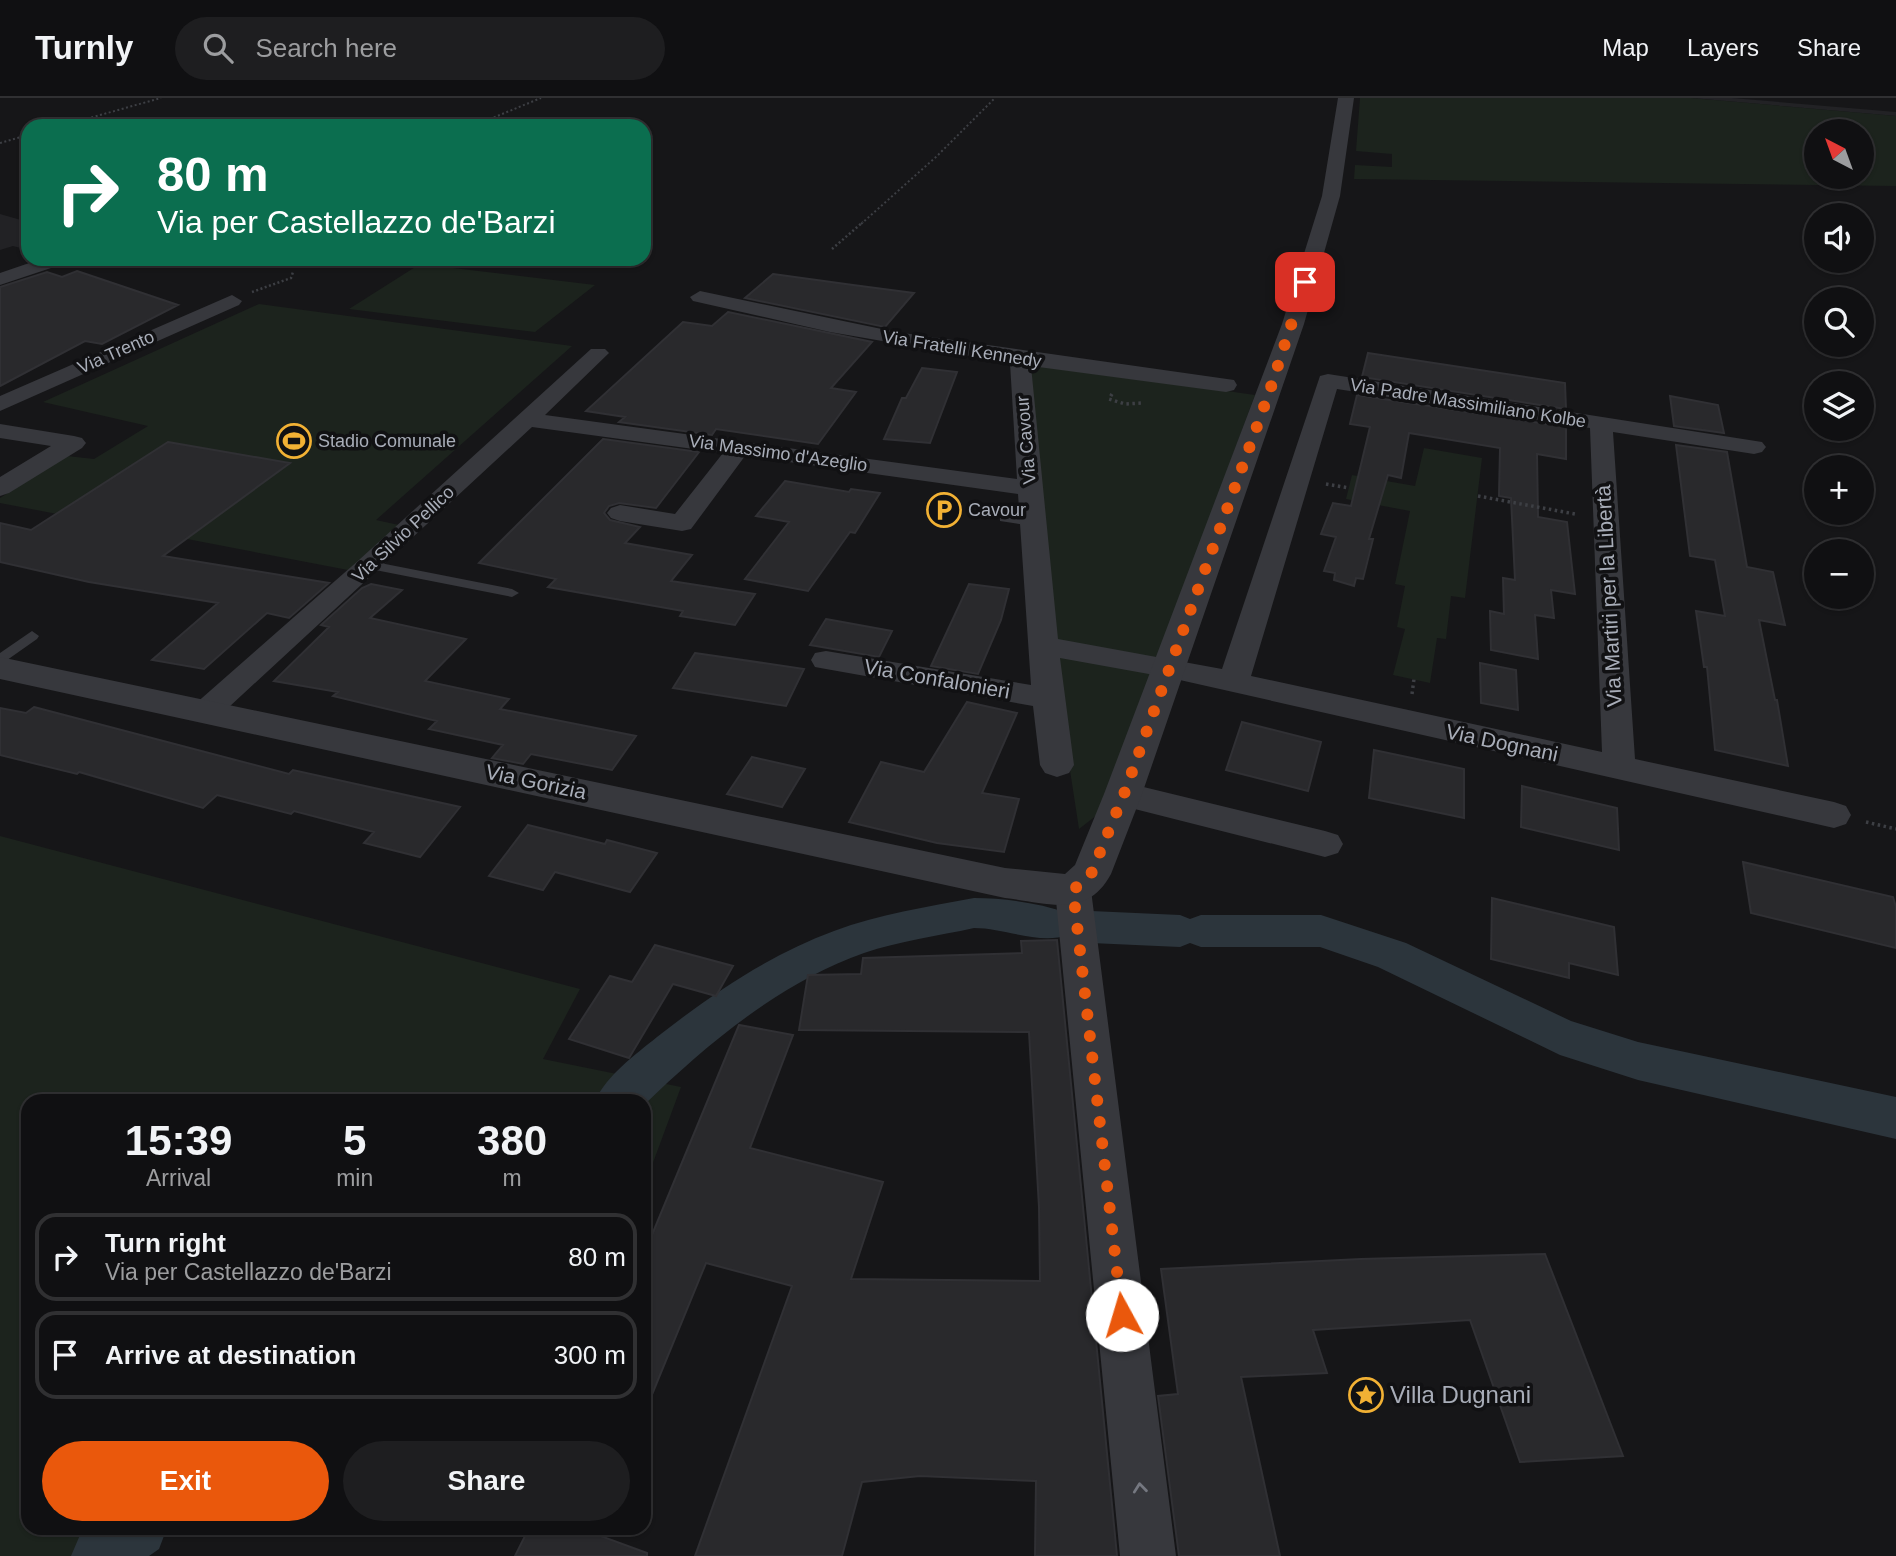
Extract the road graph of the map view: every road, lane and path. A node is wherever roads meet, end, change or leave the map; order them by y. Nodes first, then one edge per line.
1 (161, 98) edge
2 (541, 98) edge
3 (995, 98) edge
4 (1345, 99) edge
5 (86, 119) edge
6 (490, 119) edge
7 (21, 137) edge
8 (0, 143) edge
9 (832, 249) dead end
10 (38, 266) edge
11 (293, 272) dead end
12 (0, 279) edge
13 (700, 297) dead end
14 (232, 301) joint
15 (598, 353) dead end
16 (1020, 360) junction
17 (1226, 385) dead end
18 (1110, 400) dead end
19 (0, 404) edge
20 (1140, 408) dead end
21 (525, 419) junction
22 (1601, 424) junction
23 (0, 431) edge
24 (1754, 447) dead end
25 (740, 448) junction
26 (0, 488) edge
27 (1030, 488) junction
28 (1478, 496) dead end
29 (620, 513) dead end
30 (1005, 518) dead end
31 (1604, 519) junction
32 (1033, 522) junction
33 (370, 565) junction
34 (512, 593) dead end
35 (32, 636) dead end
36 (1044, 646) junction
37 (0, 660) edge
38 (826, 660) dead end
39 (0, 667) edge
40 (1171, 668) junction
41 (1233, 683) junction
42 (1048, 698) junction
43 (205, 712) junction
44 (1057, 765) dead end
45 (1619, 768) junction
46 (1124, 794) junction
47 (1834, 815) dead end
48 (1325, 844) dead end
49 (1073, 890) junction
50 (1148, 1556) edge

1 - 5 path
2 - 6 path
3 - 9 path
4 - 40 street
7 - 8 path
10 - 12 street
11 - 14 path
13 - 16 street, Via Fratelli Kennedy
14 - 19 street, Via Trento
15 - 21 street, Via Silvio Pellico
16 - 17 street, Via Fratelli Kennedy
16 - 27 street, Via Cavour
18 - 20 path
21 - 25 street, Via Massimo d'Azeglio
21 - 33 street, Via Silvio Pellico
22 - 24 street, Via Padre Massimiliano Kolbe
22 - 31 street, Via Martiri per la Libertà
22 - 41 street, Via Padre Massimiliano Kolbe
23 - 26 street
25 - 27 street, Via Massimo d'Azeglio
25 - 29 street
27 - 32 street, Via Cavour
28 - 31 path
30 - 32 lane
31 - 45 street, Via Martiri per la Libertà
32 - 36 street, Via Cavour
33 - 34 lane
33 - 43 street, Via Silvio Pellico
35 - 37 lane
36 - 40 street
36 - 42 street, Via Cavour
38 - 42 street, Via Confalonieri
39 - 43 street, Via Gorizia
40 - 41 street, Via Dognani
40 - 46 street
41 - 45 street, Via Dognani
42 - 44 street, Via Cavour
43 - 49 street, Via Gorizia
45 - 47 street, Via Dognani
46 - 48 street
46 - 49 street
50 -> 49 street

